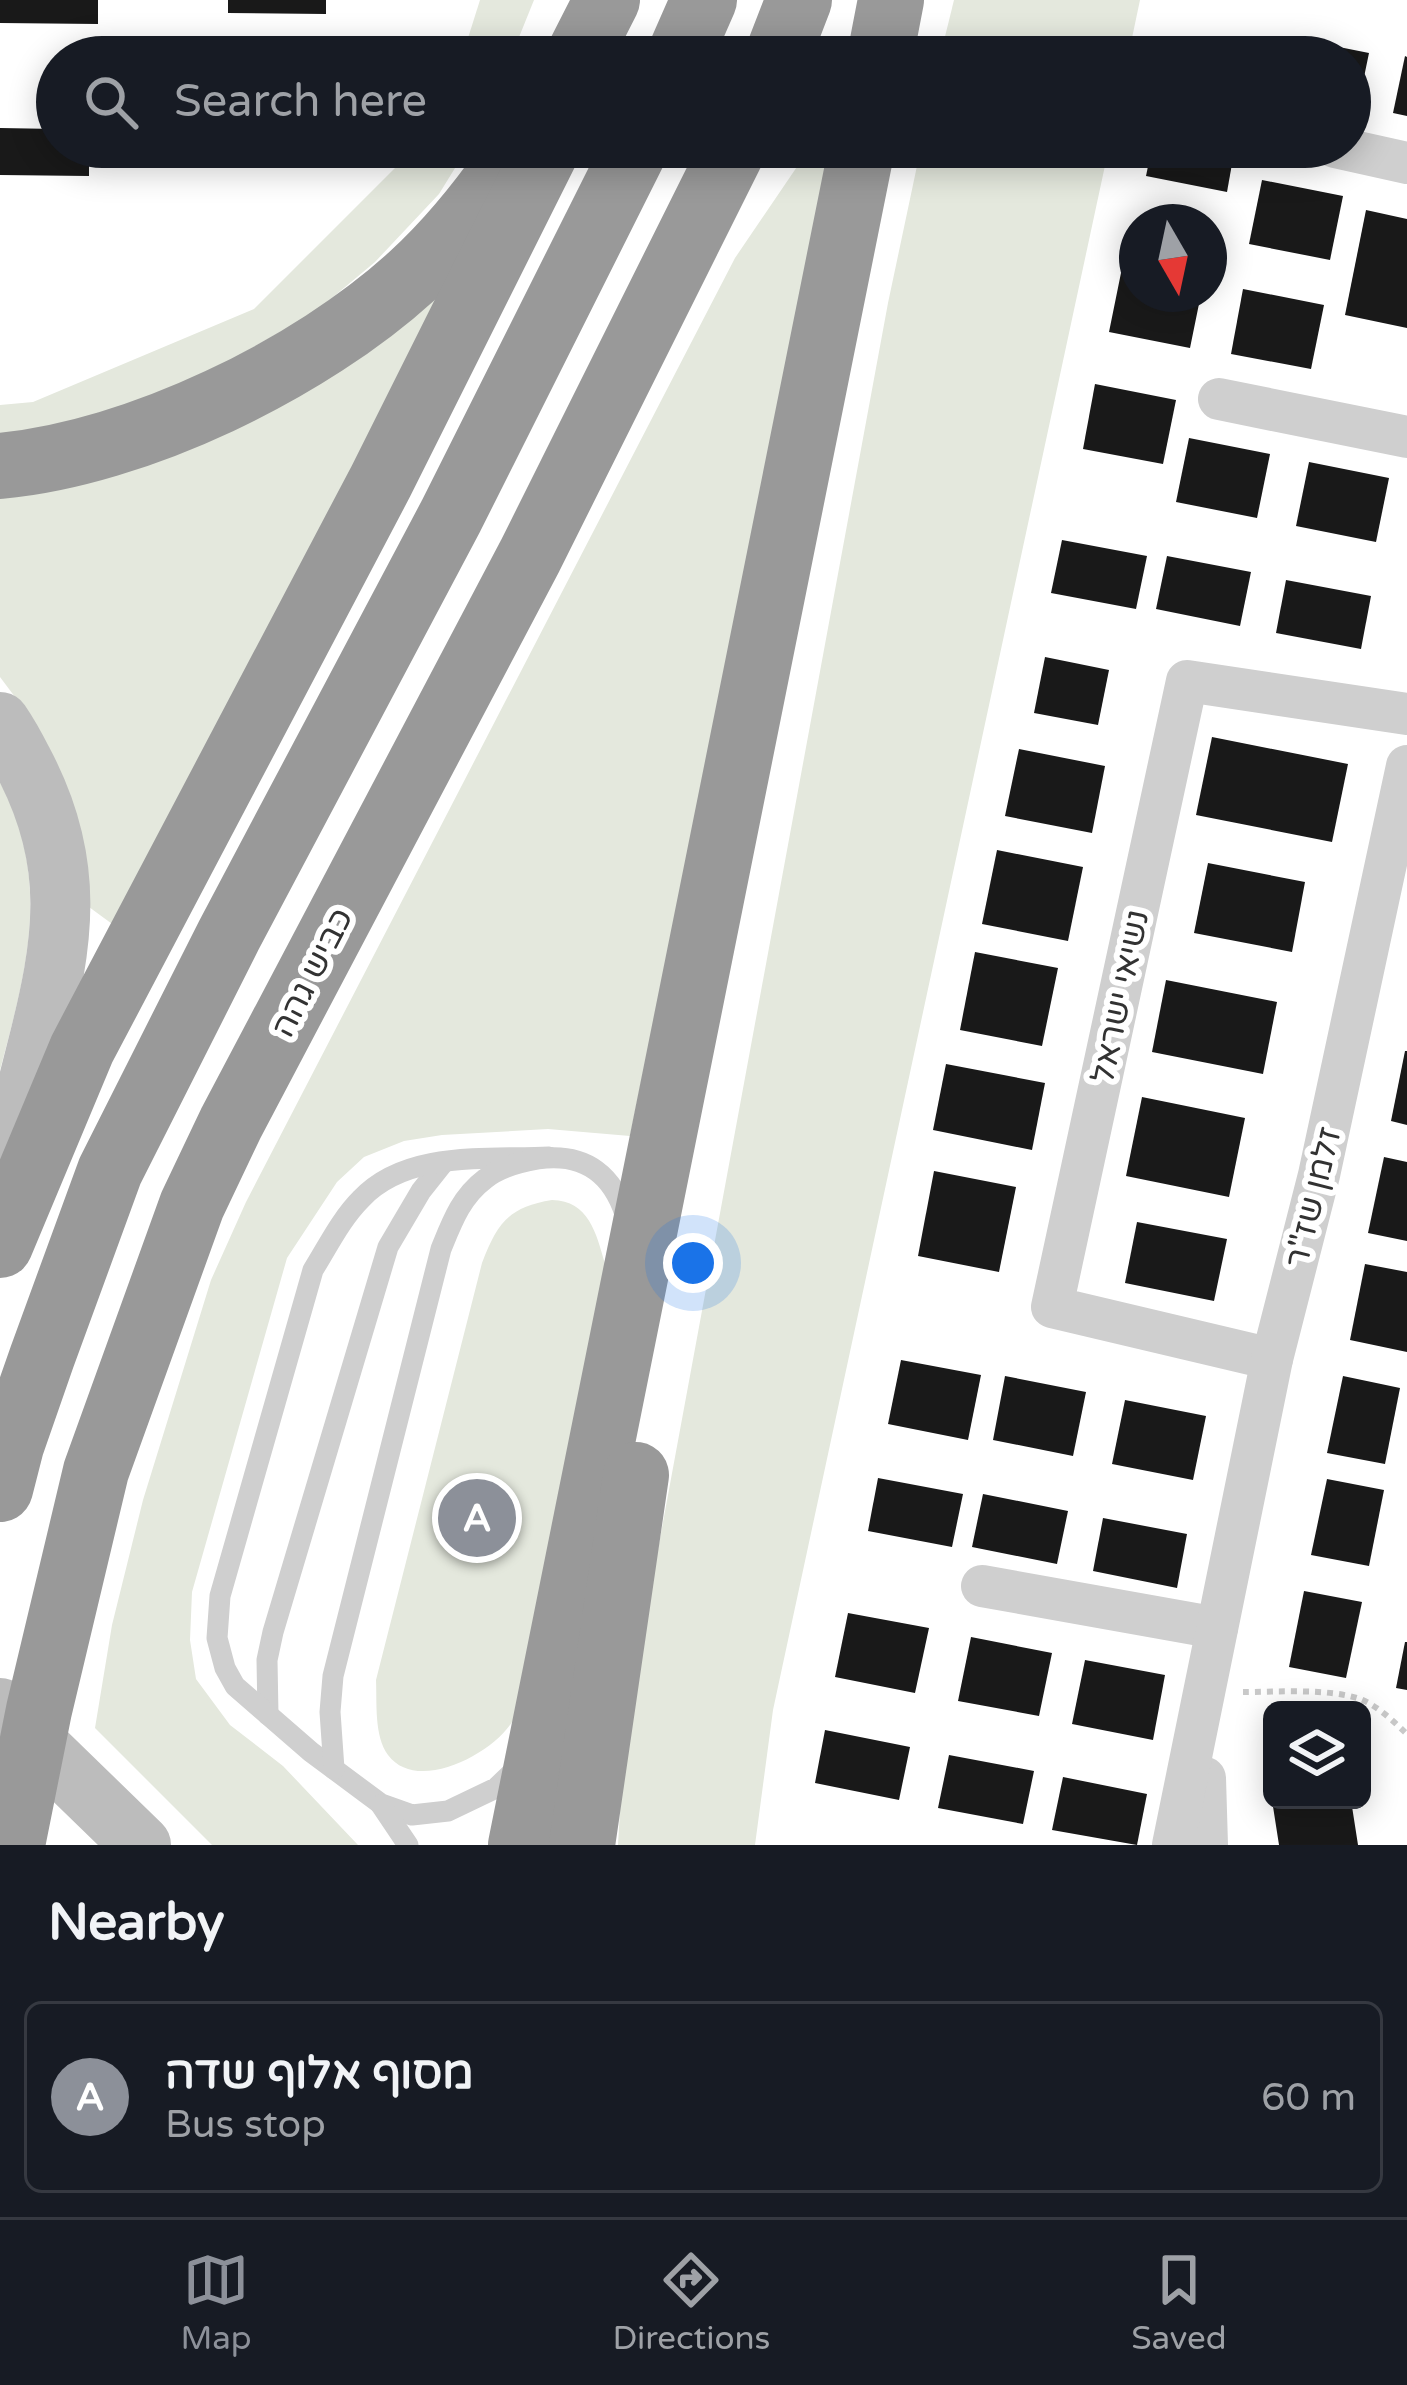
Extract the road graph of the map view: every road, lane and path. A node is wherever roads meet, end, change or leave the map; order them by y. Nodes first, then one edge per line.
1 (607, 0) edge
2 (620, 0) edge
3 (704, 0) edge
4 (799, 0) edge
5 (891, 0) edge
6 (589, 36) edge
7 (602, 36) edge
8 (688, 36) edge
9 (784, 36) edge
10 (884, 36) edge
11 (1371, 156) edge
12 (1407, 164) edge
13 (503, 168) edge
14 (538, 168) edge
15 (625, 168) edge
16 (724, 168) edge
17 (858, 168) edge
18 (1219, 399) dead end
19 (1407, 436) edge
20 (0, 466) edge
21 (750, 701) junction
22 (1407, 714) edge
23 (0, 722) edge
24 (1407, 766) edge
25 (550, 1157) junction
26 (445, 1162) junction
27 (0, 1193) edge
28 (0, 1245) edge
29 (637, 1261) junction
30 (1272, 1360) junction
31 (0, 1489) edge
32 (982, 1586) dead end
33 (1217, 1628) junction
34 (1210, 1692) junction
35 (0, 1708) edge
36 (268, 1715) junction
37 (1407, 1734) edge
38 (541, 1740) junction
39 (334, 1769) junction
40 (381, 1804) junction
41 (12, 1845) edge
42 (141, 1845) edge
43 (408, 1845) edge
44 (521, 1845) edge
45 (582, 1845) edge
46 (1173, 1845) edge
47 (1207, 1845) edge

1 - 6 highway
2 - 7 highway
3 - 8 highway
4 - 9 highway
5 - 10 highway
11 - 12 street
13 - 20 highway
14 - 28 highway
15 - 31 highway
16 - 41 highway, כביש גהה
17 - 21 highway
18 - 19 street
21 - 29 highway
21 - 45 highway
22 - 30 street, נשיאי ישראל
23 - 27 main road
24 - 30 street, זלמן שז"ר
25 - 26 lane
25 - 29 lane
25 - 39 lane
26 - 36 lane
26 - 36 lane
29 - 38 highway
30 - 33 street, זלמן שז"ר
32 - 33 street
33 - 34 street, זלמן שז"ר
33 - 46 street, זלמן שז"ר
34 - 37 path
34 - 47 street, זלמן שז"ר
35 - 42 main road
36 - 39 lane
38 - 40 lane
38 - 44 highway
39 - 40 lane
40 - 43 lane

